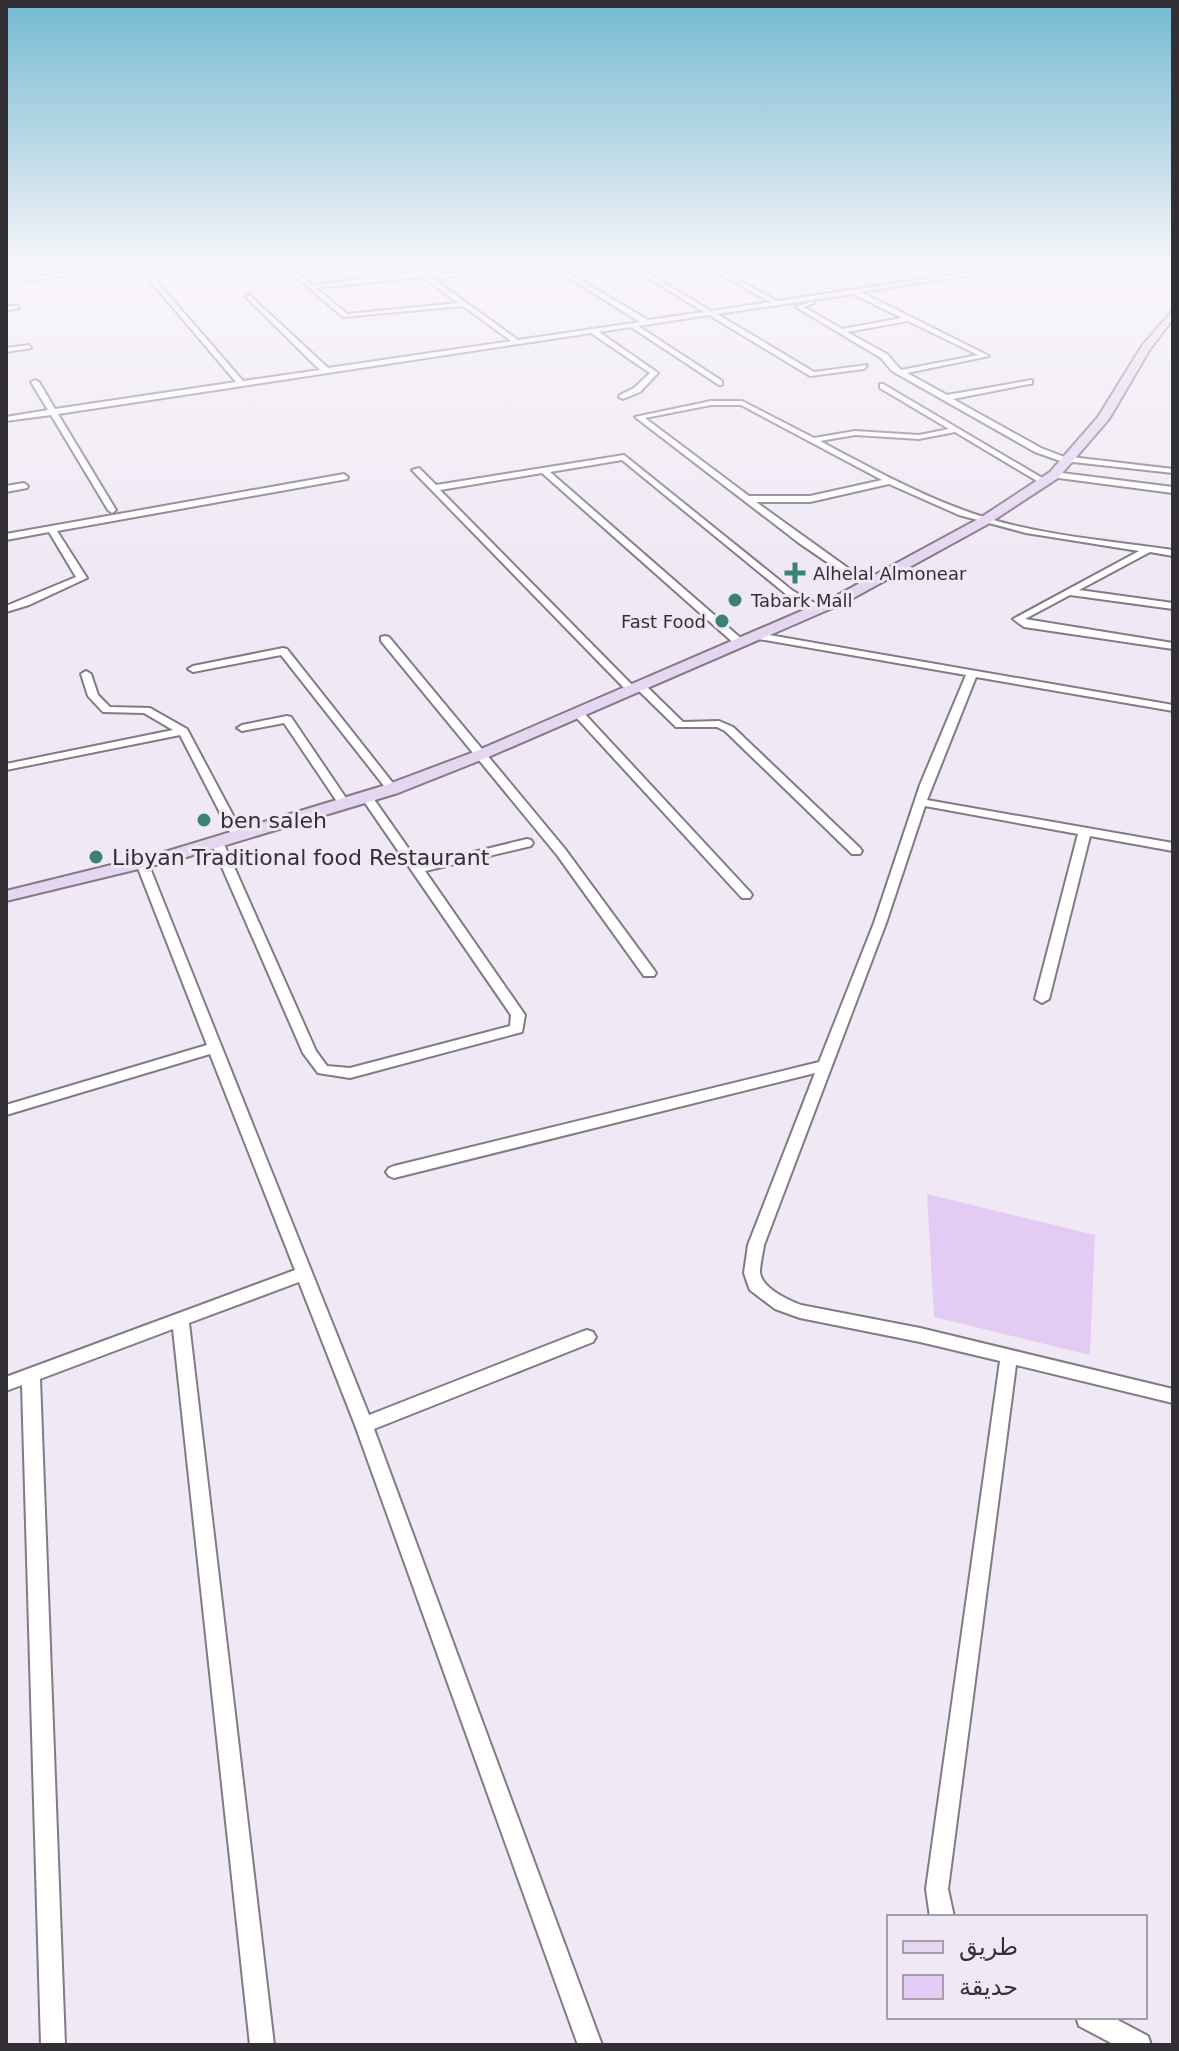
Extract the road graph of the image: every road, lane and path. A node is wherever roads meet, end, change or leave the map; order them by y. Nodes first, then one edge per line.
1 (225, 365) edge
2 (319, 365) edge
3 (361, 365) edge
4 (642, 365) edge
5 (692, 365) edge
6 (798, 365) edge
7 (893, 365) edge
8 (939, 365) edge
9 (1134, 365) edge
10 (864, 367) dead end
11 (325, 370) junction
12 (900, 372) junction
13 (35, 382) dead end
14 (1029, 382) dead end
15 (719, 383) dead end
16 (241, 384) junction
17 (883, 386) dead end
18 (623, 397) dead end
19 (945, 398) junction
20 (52, 412) junction
21 (6, 419) edge
22 (954, 430) junction
23 (813, 440) junction
24 (1070, 461) junction
25 (542, 469) junction
26 (416, 470) dead end
27 (1173, 471) edge
28 (344, 477) dead end
29 (1050, 479) junction
30 (890, 481) junction
31 (24, 486) dead end
32 (435, 488) junction
33 (6, 489) edge
34 (1173, 490) edge
35 (747, 499) junction
36 (112, 510) dead end
37 (984, 521) junction
38 (51, 529) junction
39 (6, 537) edge
40 (1150, 549) junction
41 (1173, 553) edge
42 (868, 586) junction
43 (1069, 592) junction
44 (1173, 606) edge
45 (6, 609) edge
46 (819, 609) junction
47 (757, 636) junction
48 (385, 639) dead end
49 (740, 643) junction
50 (1173, 646) edge
51 (193, 669) dead end
52 (972, 673) junction
53 (86, 674) dead end
54 (636, 688) junction
55 (1173, 708) edge
56 (578, 713) junction
57 (242, 728) dead end
58 (183, 731) junction
59 (480, 755) junction
60 (6, 767) edge
61 (392, 789) junction
62 (367, 797) junction
63 (921, 802) junction
64 (344, 804) junction
65 (1085, 831) junction
66 (238, 836) junction
67 (217, 842) junction
68 (527, 843) dead end
69 (1173, 847) edge
70 (856, 851) dead end
71 (142, 863) junction
72 (418, 869) junction
73 (746, 895) dead end
74 (6, 896) edge
75 (649, 973) dead end
76 (1042, 999) dead end
77 (214, 1048) junction
78 (823, 1066) junction
79 (6, 1110) edge
80 (394, 1172) dead end
81 (303, 1274) junction
82 (180, 1320) junction
83 (587, 1337) dead end
84 (1009, 1356) junction
85 (31, 1375) junction
86 (6, 1384) edge
87 (1173, 1396) edge
88 (364, 1425) junction
89 (942, 1915) edge
90 (1092, 2019) edge
91 (53, 2045) edge
92 (262, 2045) edge
93 (590, 2045) edge
94 (1139, 2045) edge

1 - 16 street
2 - 11 street
3 - 11 street
4 - 18 street
5 - 15 street
6 - 10 street
7 - 12 street
8 - 12 street
9 - 24 main road
11 - 16 street
12 - 19 street
13 - 20 street
14 - 19 street
16 - 20 street
17 - 22 street
19 - 24 street
20 - 21 street
20 - 36 street
22 - 23 street
22 - 29 street
23 - 30 street
23 - 35 street
24 - 27 street
24 - 29 main road
25 - 32 street
25 - 46 street
25 - 49 street
26 - 32 street
28 - 38 street
29 - 34 street
29 - 37 main road
30 - 35 street
30 - 37 street
31 - 33 street
32 - 54 street
35 - 42 street
37 - 40 street
37 - 42 main road
38 - 39 street
38 - 45 street
40 - 41 street
40 - 43 street
42 - 46 main road
43 - 44 street
43 - 50 street
46 - 47 main road
47 - 49 main road
47 - 52 street
48 - 59 street
49 - 54 main road
51 - 61 street
52 - 55 street
52 - 63 street
53 - 58 street
54 - 56 main road
54 - 70 street
56 - 59 main road
56 - 73 street
57 - 64 street
58 - 60 street
58 - 66 street
59 - 61 main road
59 - 75 street
61 - 62 main road
62 - 64 main road
62 - 72 street
63 - 65 street
63 - 78 street
64 - 66 main road
65 - 69 street
65 - 76 street
66 - 67 main road
67 - 71 main road
67 - 72 street
68 - 72 street
71 - 74 main road
71 - 77 street
77 - 79 street
77 - 81 street
78 - 80 street
78 - 84 street
81 - 82 street
81 - 88 street
82 - 85 street
82 - 92 street
83 - 88 street
84 - 87 street
84 - 89 street
85 - 86 street
85 - 91 street
88 - 93 street
90 - 94 street

